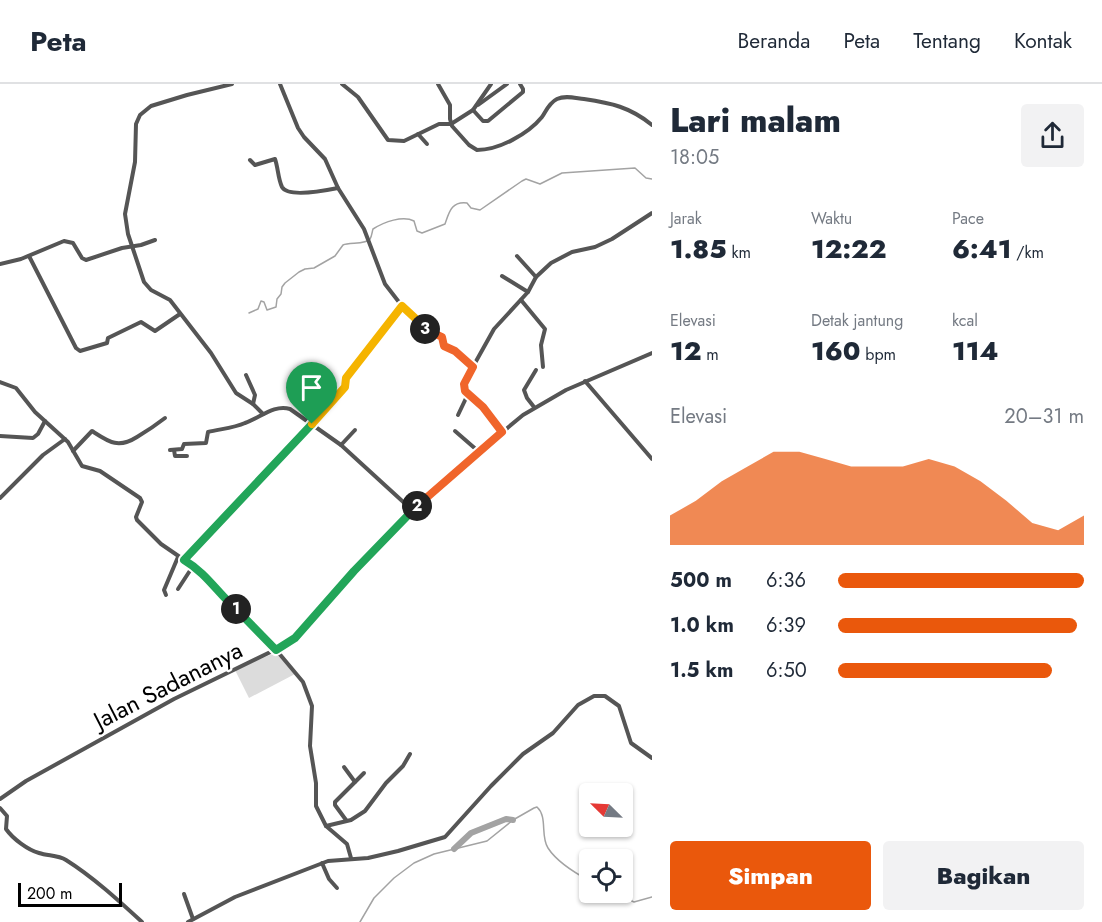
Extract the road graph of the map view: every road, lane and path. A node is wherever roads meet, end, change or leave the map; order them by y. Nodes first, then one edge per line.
1 (232, 84) edge
2 (280, 84) edge
3 (342, 84) edge
4 (438, 84) edge
5 (491, 84) edge
6 (520, 84) edge
7 (503, 85) edge
8 (477, 105) junction
9 (473, 110) junction
10 (451, 124) junction
11 (652, 126) edge
12 (418, 134) junction
13 (427, 144) dead end
14 (250, 160) dead end
15 (338, 188) junction
16 (652, 213) edge
17 (155, 240) dead end
18 (133, 247) junction
19 (29, 256) junction
20 (517, 256) dead end
21 (0, 264) edge
22 (502, 276) dead end
23 (536, 277) junction
24 (528, 292) junction
25 (521, 300) junction
26 (402, 306) junction
27 (180, 314) junction
28 (652, 353) edge
29 (473, 367) junction
30 (543, 367) dead end
31 (536, 370) dead end
32 (246, 375) dead end
33 (585, 381) junction
34 (0, 382) edge
35 (468, 394) junction
36 (253, 404) junction
37 (534, 407) junction
38 (263, 414) junction
39 (458, 415) dead end
40 (165, 418) dead end
41 (45, 421) junction
42 (312, 424) junction
43 (355, 430) dead end
44 (455, 431) dead end
45 (502, 432) junction
46 (0, 436) edge
47 (65, 439) junction
48 (341, 445) junction
49 (73, 451) junction
50 (478, 452) junction
51 (187, 456) dead end
52 (652, 459) edge
53 (0, 498) edge
54 (412, 510) junction
55 (178, 556) junction
56 (184, 560) junction
57 (194, 566) junction
58 (178, 589) dead end
59 (166, 595) dead end
60 (276, 650) junction
61 (410, 754) dead end
62 (652, 758) edge
63 (344, 767) dead end
64 (364, 774) dead end
65 (355, 782) junction
66 (0, 800) edge
67 (0, 808) edge
68 (347, 820) junction
69 (326, 826) junction
70 (351, 858) junction
71 (322, 863) junction
72 (338, 888) dead end
73 (184, 894) dead end
74 (191, 921) edge
75 (142, 922) edge

1 - 18 street
2 - 15 street
3 - 12 street
4 - 10 street
5 - 8 street
6 - 9 street
7 - 8 street
8 - 9 street
9 - 10 street
10 - 11 street
10 - 12 street
12 - 13 street
14 - 15 street
15 - 26 street
16 - 23 street
17 - 18 street
18 - 19 street
18 - 27 street
19 - 21 street
19 - 27 street
20 - 23 street
22 - 24 street
23 - 24 street
24 - 25 street
25 - 29 street
25 - 30 street
26 - 29 street
26 - 42 street
27 - 36 street
28 - 33 street, Jalan Sadananya
29 - 35 street
31 - 37 street
32 - 36 street
33 - 37 street, Jalan Sadananya
33 - 52 street
34 - 41 street
35 - 39 street
35 - 45 street
36 - 38 street
37 - 45 street, Jalan Sadananya
38 - 42 street
38 - 51 street
40 - 49 street
41 - 46 street
41 - 47 street
42 - 48 street
42 - 56 street
43 - 48 street
44 - 50 street
45 - 50 street, Jalan Sadananya
47 - 49 street
47 - 53 street
48 - 54 street
49 - 55 street
50 - 54 street, Jalan Sadananya
54 - 60 street, Jalan Sadananya
55 - 56 street
55 - 59 street
56 - 57 street
57 - 58 street
57 - 60 street
60 - 66 street, Jalan Sadananya
60 - 69 street
61 - 68 street
62 - 70 street
63 - 65 street
64 - 65 street
65 - 68 street
67 - 75 street
68 - 69 street
69 - 70 street
70 - 71 street
71 - 72 street
71 - 74 street
73 - 74 street

